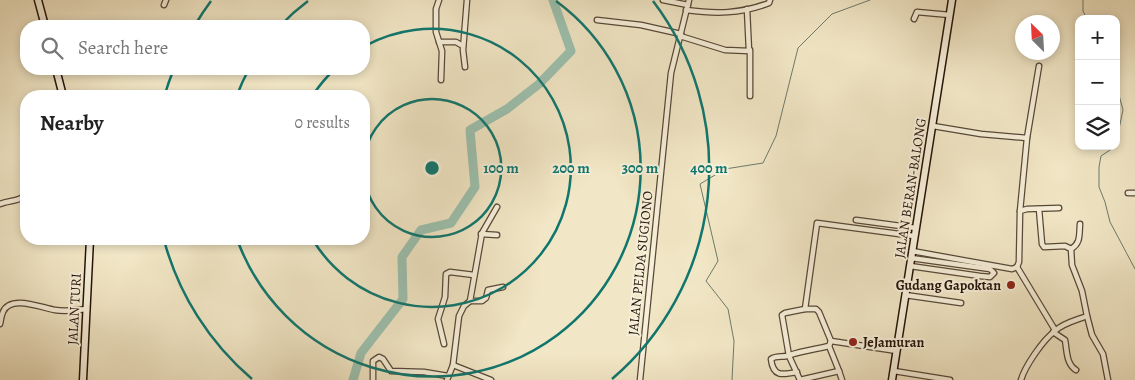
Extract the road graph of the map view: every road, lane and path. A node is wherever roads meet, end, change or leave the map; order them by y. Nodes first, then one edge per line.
1 (38, 0) edge
2 (439, 0) edge
3 (467, 0) edge
4 (662, 0) edge
5 (770, 0) edge
6 (952, 0) edge
7 (688, 5) edge
8 (747, 9) junction
9 (950, 15) junction
10 (914, 19) dead end
11 (43, 20) edge
12 (597, 20) dead end
13 (680, 35) junction
14 (440, 42) junction
15 (463, 46) junction
16 (750, 50) junction
17 (1039, 66) dead end
18 (465, 67) dead end
19 (58, 75) edge
20 (441, 80) dead end
21 (61, 90) edge
22 (750, 96) dead end
23 (933, 126) junction
24 (1027, 138) junction
25 (1135, 192) edge
26 (1128, 193) dead end
27 (20, 199) edge
28 (0, 204) edge
29 (497, 207) dead end
30 (1059, 208) dead end
31 (1039, 209) junction
32 (1020, 211) junction
33 (856, 220) dead end
34 (1080, 224) dead end
35 (916, 228) junction
36 (481, 234) junction
37 (498, 235) dead end
38 (914, 236) junction
39 (90, 245) edge
40 (1071, 249) junction
41 (912, 254) junction
42 (910, 266) junction
43 (1017, 267) junction
44 (474, 275) junction
45 (503, 287) dead end
46 (906, 295) junction
47 (470, 301) junction
48 (961, 303) dead end
49 (87, 309) junction
50 (805, 309) junction
51 (2, 312) edge
52 (1087, 316) junction
53 (0, 324) edge
54 (1054, 331) junction
55 (830, 343) junction
56 (444, 344) dead end
57 (897, 352) junction
58 (789, 356) junction
59 (453, 365) junction
60 (1076, 370) dead end
61 (839, 371) junction
62 (894, 371) junction
63 (797, 372) junction
64 (414, 373) junction
65 (447, 378) edge
66 (83, 380) edge
67 (373, 380) edge
68 (414, 380) edge
69 (491, 380) edge
70 (640, 380) edge
71 (800, 380) edge
72 (842, 380) edge
73 (892, 380) edge
74 (950, 380) edge
75 (1021, 380) edge
76 (1108, 380) edge

1 - 11 main road
2 - 14 street
3 - 15 street
4 - 7 street
5 - 8 street
6 - 9 main road, JALAN BERAN-BALONG
7 - 8 street
7 - 13 street, JALAN PELDA SUGIONO
8 - 16 street
9 - 10 street
9 - 23 main road, JALAN BERAN-BALONG
12 - 13 street
13 - 16 street
13 - 70 street, JALAN PELDA SUGIONO
14 - 15 street
14 - 20 street
15 - 18 street
16 - 22 street
17 - 24 street
19 - 21 main road
23 - 24 street
23 - 35 main road, JALAN BERAN-BALONG
24 - 32 street
25 - 26 street
27 - 28 street
29 - 36 street
30 - 31 street
31 - 32 street
31 - 40 street
32 - 43 street
33 - 35 street
34 - 40 street
35 - 38 main road, JALAN BERAN-BALONG
36 - 37 street
36 - 44 street
38 - 41 main road, JALAN BERAN-BALONG
38 - 50 street
39 - 49 main road, JALAN TURI
40 - 52 street
41 - 42 main road, JALAN BERAN-BALONG
41 - 42 street
41 - 43 street
42 - 46 main road, JALAN BERAN-BALONG
43 - 54 street
44 - 47 street
44 - 56 street
45 - 47 street
46 - 48 street
46 - 57 main road, JALAN BERAN-BALONG
47 - 59 street
49 - 51 street
49 - 66 main road, JALAN TURI
50 - 55 street
50 - 58 street
51 - 53 street
52 - 54 street
52 - 76 street
54 - 60 street
54 - 75 street
55 - 57 street
55 - 58 street
55 - 61 street
57 - 62 main road, JALAN BERAN-BALONG
58 - 63 street
58 - 63 street
59 - 65 street
59 - 69 street
61 - 71 street
61 - 72 street
62 - 73 main road, JALAN BERAN-BALONG
62 - 74 street
63 - 71 street
64 - 65 street
64 - 67 street
64 - 68 street

